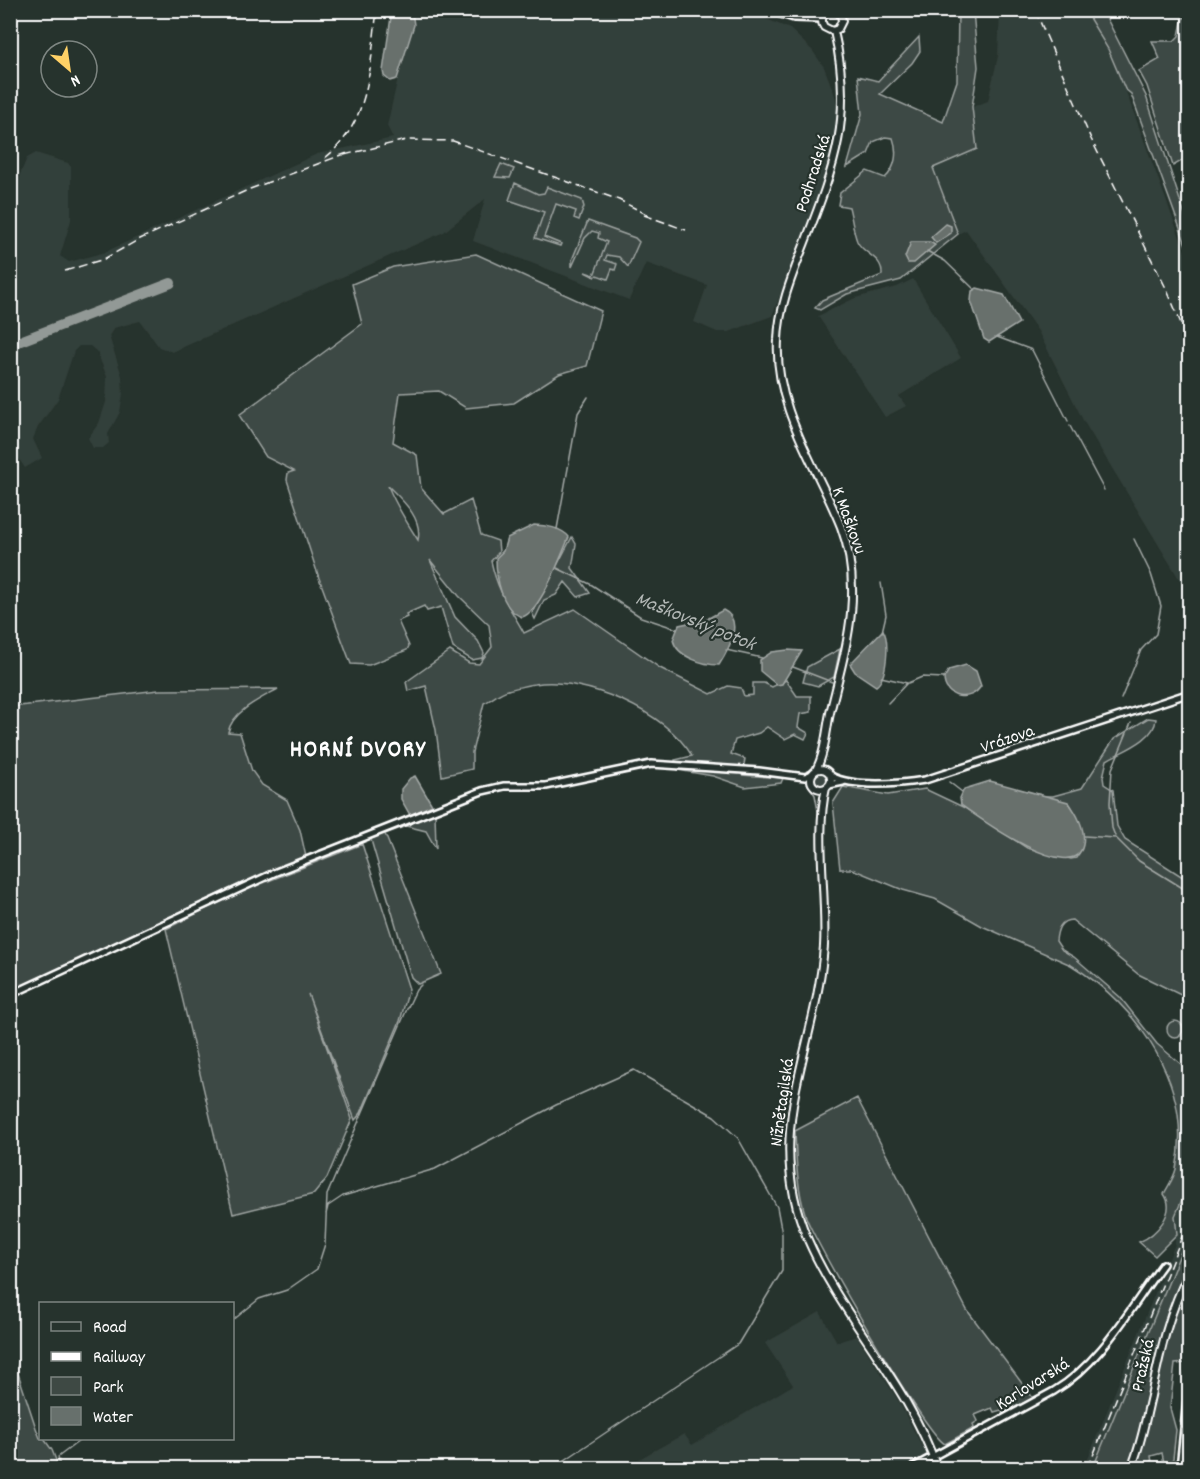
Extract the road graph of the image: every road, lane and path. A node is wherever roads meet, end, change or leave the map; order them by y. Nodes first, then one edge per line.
1 (768, 10) edge
2 (829, 10) edge
3 (835, 10) edge
4 (822, 19) junction
5 (834, 31) junction
6 (780, 320) joint
7 (1190, 693) edge
8 (823, 749) junction
9 (829, 773) junction
10 (811, 774) junction
11 (845, 781) junction
12 (814, 785) junction
13 (828, 787) junction
14 (822, 812) junction
15 (10, 995) edge
16 (1163, 1264) dead end
17 (1190, 1271) edge
18 (1190, 1370) edge
19 (933, 1457) junction
20 (912, 1468) edge
21 (937, 1468) edge
22 (1131, 1468) edge
23 (1180, 1468) edge

1 - 4 street
2 - 4 main road
3 - 5 main road, Podhradská
4 - 5 main road
5 - 6 main road, Podhradská
6 - 8 main road, K Maškovu
7 - 11 street, Vrázova
8 - 9 main road, Nižnětagilská
8 - 10 main road, K Maškovu
9 - 10 main road
9 - 11 street, Vrázova
9 - 13 main road, Nižnětagilská
10 - 12 main road, K Maškovu
10 - 15 street
11 - 13 street
12 - 13 main road
12 - 14 main road, K Maškovu
13 - 14 main road, Nižnětagilská
14 - 19 main road, Nižnětagilská
16 - 19 street, Karlovarská
17 - 22 main road, Pražská
18 - 23 street
19 - 20 street, Karlovarská
19 - 21 main road, Nižnětagilská

